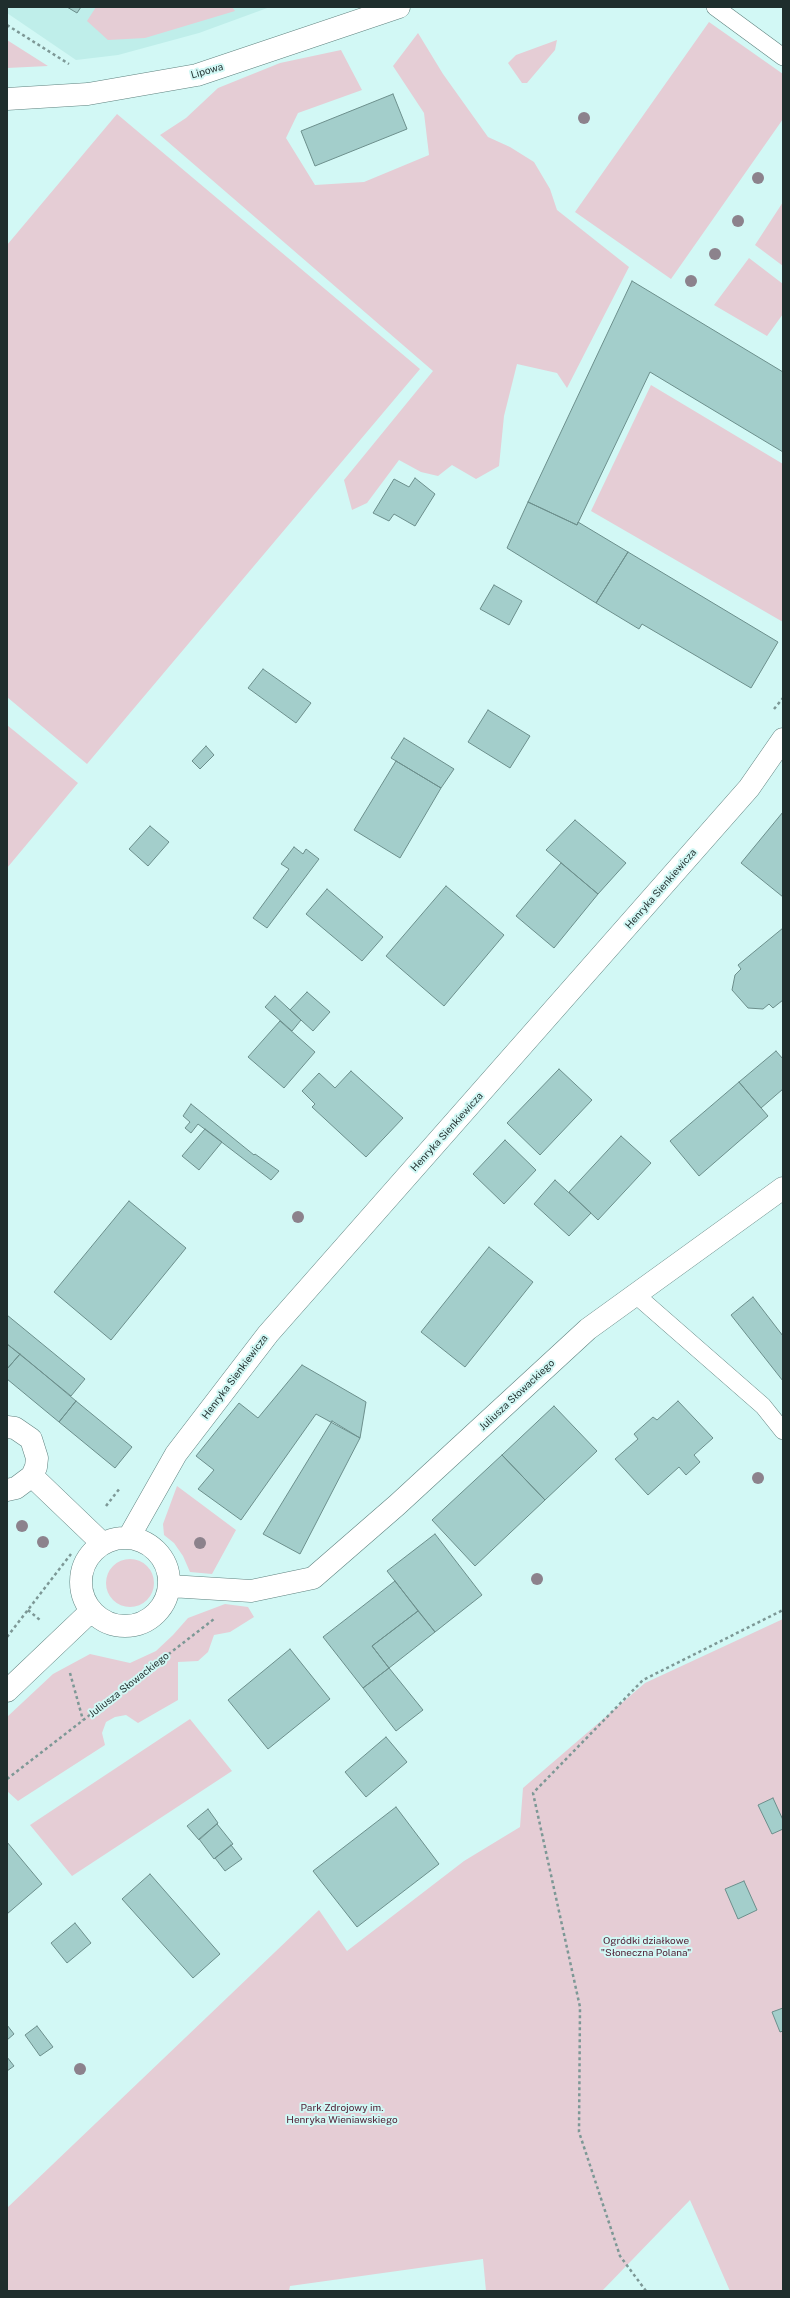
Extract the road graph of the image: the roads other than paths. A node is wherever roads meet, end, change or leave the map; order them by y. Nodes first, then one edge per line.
1 (399, 7) edge
2 (715, 7) edge
3 (783, 57) edge
4 (7, 99) edge
5 (783, 739) edge
6 (783, 1188) edge
7 (636, 1295) junction
8 (7, 1427) edge
9 (783, 1430) edge
10 (32, 1476) junction
11 (7, 1490) edge
12 (129, 1537) junction
13 (103, 1544) junction
14 (170, 1586) junction
15 (91, 1611) junction
16 (7, 1691) edge

1 - 4 street, Lipowa
2 - 3 lane
5 - 12 street, Henryka Sienkiewicza
6 - 7 street, Juliusza Słowackiego
7 - 9 lane
7 - 14 street, Juliusza Słowackiego
8 - 10 street
10 - 11 street
10 - 13 street
12 - 13 street
12 - 14 street
13 - 15 street
14 - 15 street
15 - 16 street

